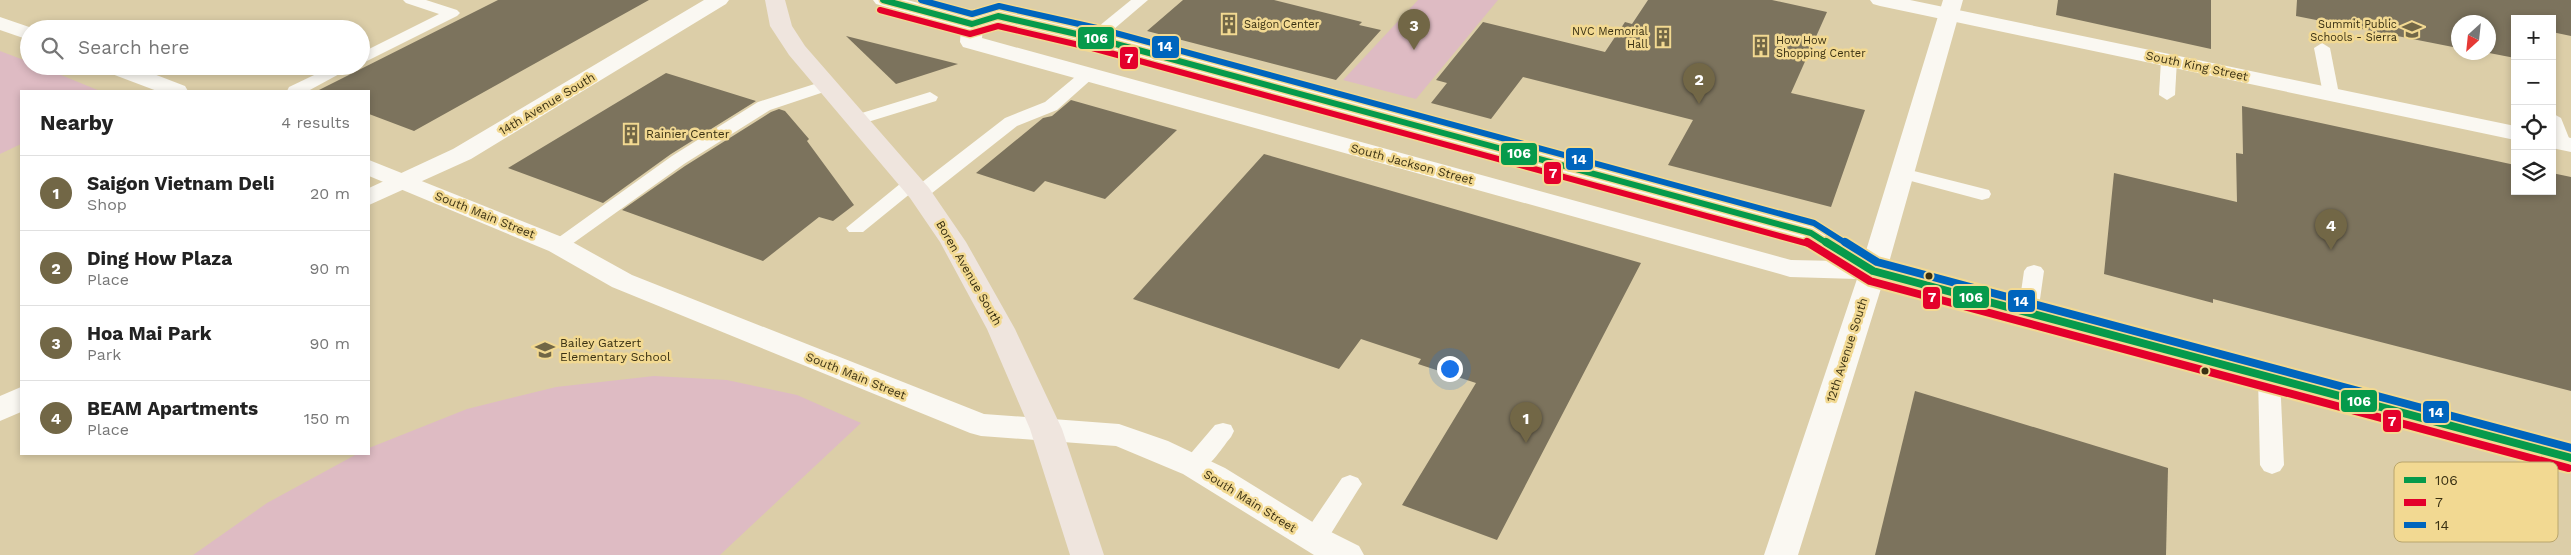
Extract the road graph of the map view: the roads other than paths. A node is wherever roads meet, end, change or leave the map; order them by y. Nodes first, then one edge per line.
1 (411, 0) edge
2 (719, 0) edge
3 (775, 0) edge
4 (883, 0) edge
5 (1140, 0) edge
6 (1880, 0) edge
7 (1950, 7) edge
8 (0, 23) edge
9 (972, 24) junction
10 (20, 31) edge
11 (1094, 38) junction
12 (2322, 48) dead end
13 (370, 54) edge
14 (2168, 60) junction
15 (1087, 74) junction
16 (135, 75) edge
17 (328, 75) edge
18 (827, 85) junction
19 (173, 90) edge
20 (297, 90) edge
21 (2331, 94) junction
22 (2167, 95) dead end
23 (930, 97) dead end
24 (858, 120) junction
25 (2556, 128) edge
26 (2511, 132) edge
27 (2562, 143) edge
28 (370, 167) edge
29 (1902, 173) junction
30 (402, 180) junction
31 (916, 188) junction
32 (1982, 194) dead end
33 (370, 196) edge
34 (856, 228) dead end
35 (558, 245) junction
36 (1873, 271) junction
37 (2034, 271) dead end
38 (2028, 313) junction
39 (2269, 378) junction
40 (20, 399) edge
41 (0, 410) edge
42 (1046, 429) junction
43 (1223, 431) dead end
44 (2571, 458) edge
45 (1194, 465) junction
46 (2272, 465) dead end
47 (1350, 484) dead end
48 (1313, 541) junction
49 (1087, 555) edge
50 (1347, 555) edge
51 (1781, 555) edge

1 - 13 lane
2 - 30 main road, 14th Avenue South
3 - 18 main road, Boren Avenue South
4 - 9 main road
5 - 11 lane
6 - 7 main road, South King Street
7 - 14 main road, South King Street
7 - 29 main road, 12th Avenue South
8 - 10 main road
9 - 11 main road, South Jackson Street
9 - 15 main road, South Jackson Street
11 - 36 main road, South Jackson Street
12 - 21 lane
14 - 21 main road, South King Street
14 - 22 lane
15 - 31 lane
15 - 36 main road, South Jackson Street
16 - 19 main road
17 - 20 lane
18 - 24 main road, Boren Avenue South
18 - 35 lane
21 - 26 main road, South King Street
23 - 24 lane
24 - 31 main road, Boren Avenue South
25 - 27 lane
28 - 30 main road, South Main Street
29 - 32 lane
29 - 36 main road, 12th Avenue South
30 - 33 main road, 14th Avenue South
30 - 35 main road, South Main Street
31 - 34 lane
31 - 42 main road, Boren Avenue South
35 - 42 main road, South Main Street
36 - 38 main road, South Jackson Street
36 - 51 main road, 12th Avenue South
37 - 38 lane
38 - 39 main road, South Jackson Street
39 - 44 main road, South Jackson Street
39 - 46 lane
40 - 41 main road
42 - 45 main road, South Main Street
42 - 49 main road, Boren Avenue South
43 - 45 lane
45 - 48 main road, South Main Street
47 - 48 lane
48 - 50 main road, South Main Street

